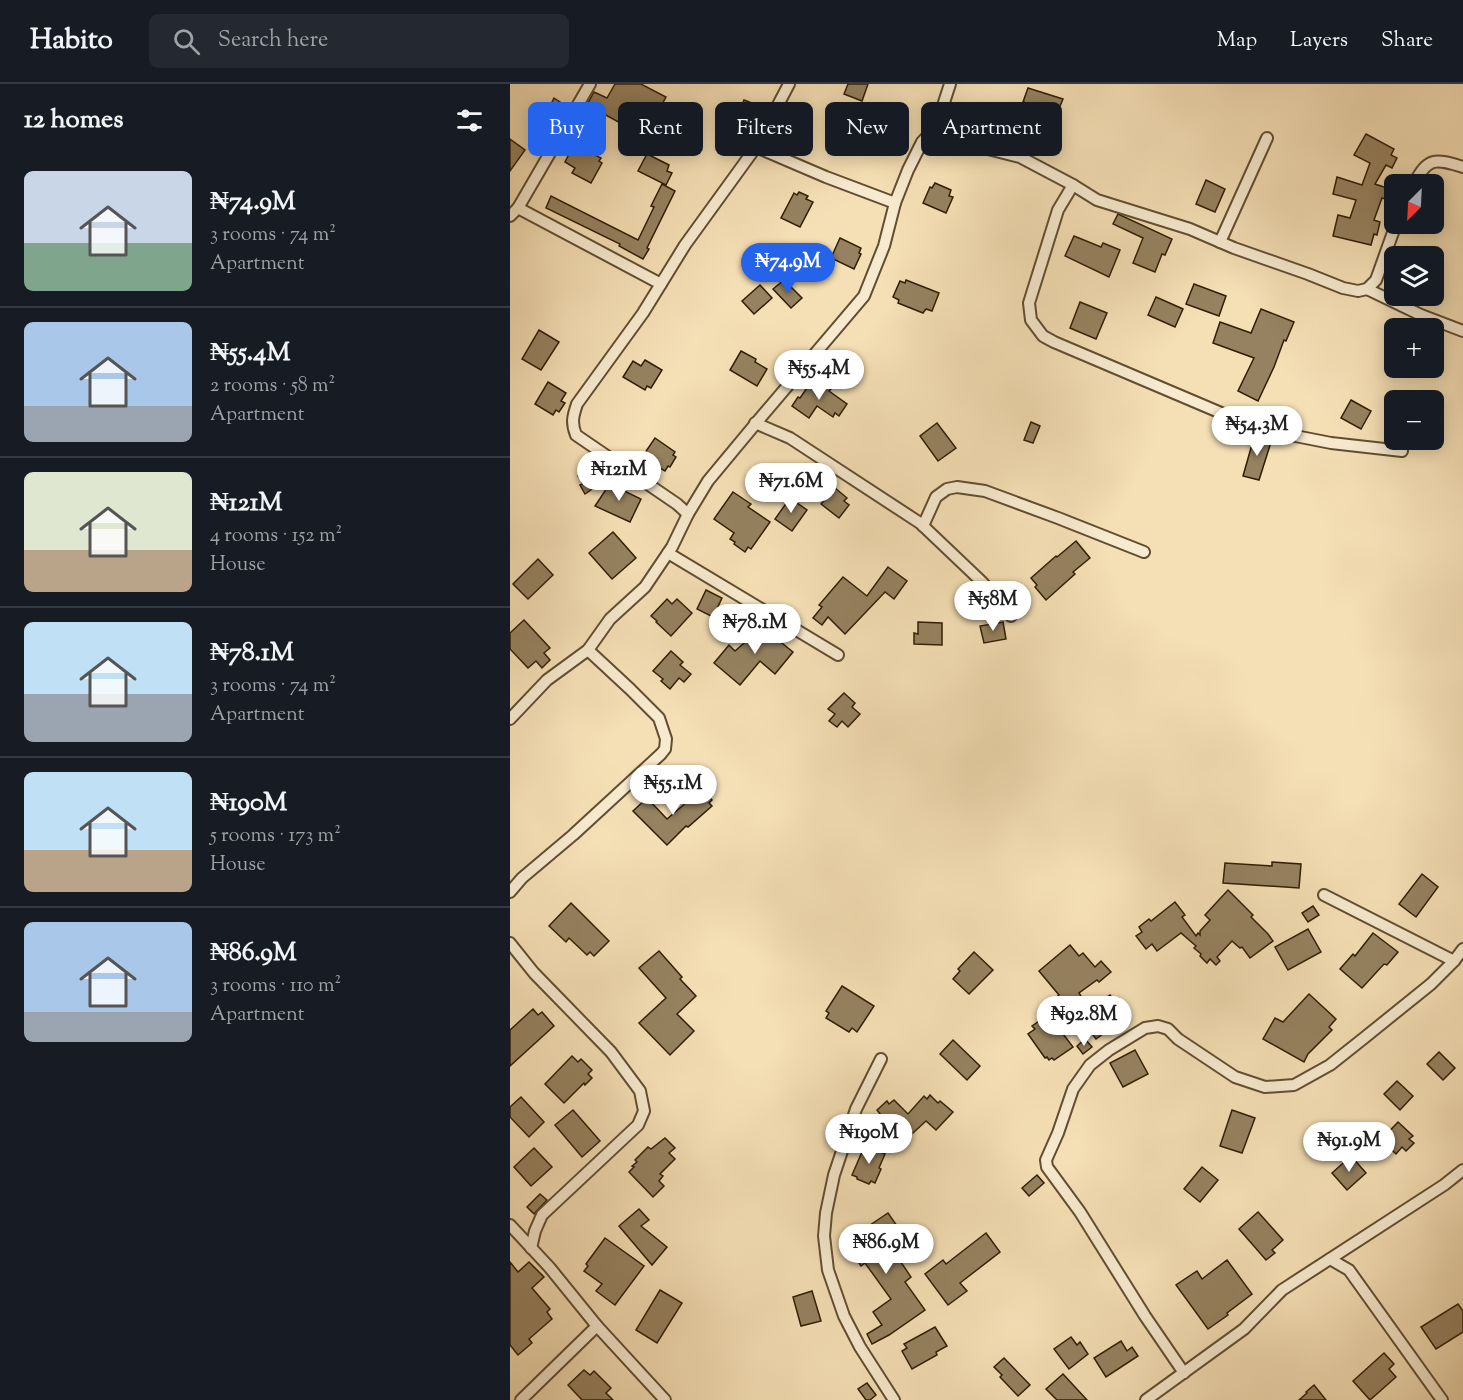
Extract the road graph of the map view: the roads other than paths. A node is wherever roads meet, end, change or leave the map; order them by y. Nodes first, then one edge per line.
1 (590, 84) edge
2 (789, 84) edge
3 (950, 84) edge
4 (780, 102) edge
5 (944, 102) edge
6 (1267, 138) dead end
7 (921, 144) edge
8 (749, 156) edge
9 (777, 156) edge
10 (1016, 156) edge
11 (1463, 167) edge
12 (1420, 174) edge
13 (1073, 185) junction
14 (895, 202) junction
15 (514, 212) edge
16 (1392, 234) edge
17 (1220, 242) junction
18 (661, 284) junction
19 (1367, 290) junction
20 (1463, 331) edge
21 (755, 423) junction
22 (1402, 451) dead end
23 (688, 514) junction
24 (923, 526) junction
25 (1144, 552) dead end
26 (668, 553) junction
27 (1011, 616) dead end
28 (588, 650) junction
29 (838, 655) dead end
30 (510, 719) edge
31 (510, 892) edge
32 (1324, 895) dead end
33 (510, 943) edge
34 (1463, 949) edge
35 (1454, 961) junction
36 (881, 1059) dead end
37 (1463, 1170) edge
38 (510, 1225) edge
39 (531, 1248) junction
40 (1329, 1259) junction
41 (597, 1326) junction
42 (1184, 1373) junction
43 (521, 1400) edge
44 (665, 1400) edge
45 (894, 1400) edge
46 (1146, 1400) edge
47 (1442, 1400) edge

1 - 15 street
2 - 4 street
3 - 5 street
6 - 17 street
7 - 14 street
8 - 18 street
9 - 14 street
10 - 13 street
11 - 12 street
13 - 17 street
13 - 22 street
14 - 21 street
15 - 18 street
16 - 19 street
17 - 19 street
18 - 23 street
19 - 20 street
21 - 23 street
21 - 24 street
23 - 26 street
24 - 25 street
24 - 27 street
26 - 28 street
26 - 29 street
28 - 30 street
28 - 31 street
32 - 35 street
33 - 39 street
34 - 35 street
35 - 42 street
36 - 45 street
37 - 40 street
38 - 39 street
39 - 41 street
40 - 42 street
40 - 47 street
41 - 43 street
41 - 44 street
42 - 46 street

